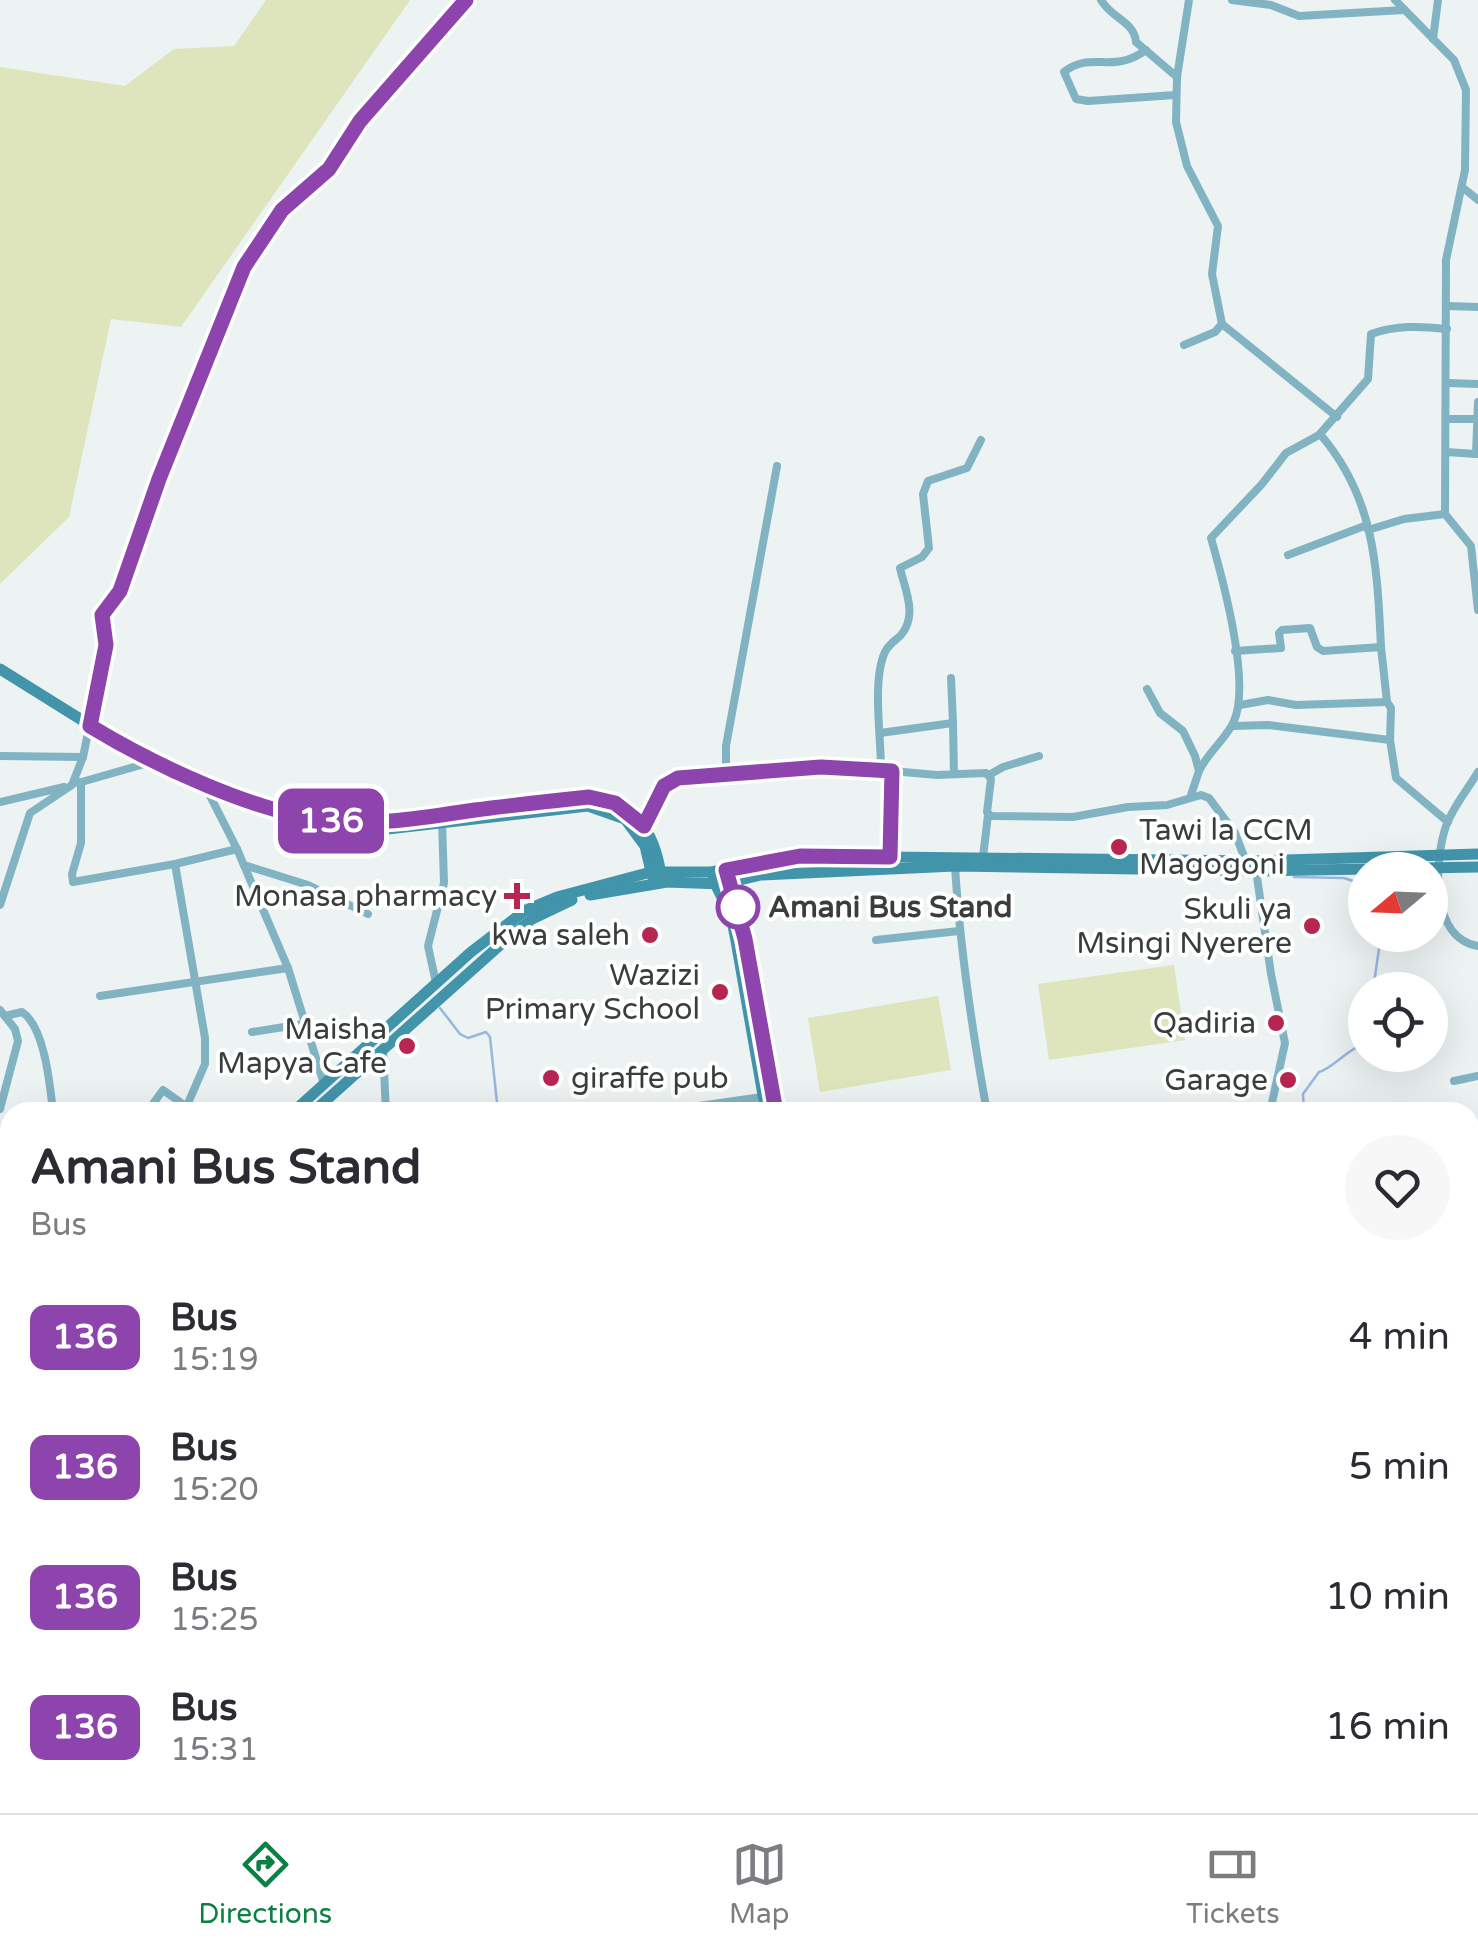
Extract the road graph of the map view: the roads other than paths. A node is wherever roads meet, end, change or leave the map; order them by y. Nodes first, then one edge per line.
1 (466, 0) edge
2 (1101, 0) edge
3 (1188, 0) edge
4 (1232, 0) edge
5 (1395, 0) edge
6 (1438, 0) edge
7 (1404, 10) junction
8 (1433, 39) junction
9 (1146, 50) junction
10 (1177, 78) junction
11 (1175, 95) junction
12 (1462, 187) junction
13 (1478, 200) edge
14 (1447, 306) junction
15 (1478, 308) edge
16 (1222, 324) junction
17 (1447, 329) junction
18 (1184, 345) dead end
19 (1448, 383) junction
20 (1478, 384) edge
21 (1478, 402) edge
22 (1337, 417) junction
23 (1447, 419) junction
24 (1477, 419) edge
25 (1320, 434) junction
26 (981, 440) dead end
27 (1446, 452) junction
28 (1477, 454) edge
29 (776, 466) dead end
30 (1445, 514) junction
31 (1368, 527) junction
32 (1466, 536) junction
33 (1478, 536) edge
34 (1288, 554) dead end
35 (1478, 610) edge
36 (1381, 648) junction
37 (1235, 651) junction
38 (0, 669) edge
39 (951, 678) dead end
40 (1146, 689) dead end
41 (1387, 702) junction
42 (1240, 704) junction
43 (953, 724) junction
44 (90, 726) junction
45 (1232, 726) junction
46 (880, 733) junction
47 (1390, 740) junction
48 (0, 756) edge
49 (1039, 756) dead end
50 (83, 758) junction
51 (155, 761) junction
52 (881, 768) junction
53 (892, 771) junction
54 (1199, 772) junction
55 (1478, 772) edge
56 (726, 773) junction
57 (954, 774) junction
58 (990, 775) junction
59 (203, 782) junction
60 (76, 784) junction
61 (1191, 796) junction
62 (0, 802) edge
63 (988, 814) junction
64 (442, 820) junction
65 (1448, 822) junction
66 (640, 829) junction
67 (237, 849) junction
68 (1442, 852) edge
69 (1478, 854) edge
70 (890, 857) junction
71 (983, 857) junction
72 (1448, 859) edge
73 (1448, 861) edge
74 (1348, 862) edge
75 (176, 864) junction
76 (1252, 864) junction
77 (244, 865) junction
78 (955, 866) junction
79 (1478, 867) edge
80 (726, 870) junction
81 (713, 877) junction
82 (657, 878) junction
83 (731, 884) junction
84 (0, 905) edge
85 (368, 914) dead end
86 (1448, 924) edge
87 (959, 931) junction
88 (876, 940) dead end
89 (1478, 946) edge
90 (288, 968) junction
91 (196, 982) junction
92 (436, 983) junction
93 (100, 996) dead end
94 (2, 1012) edge
95 (303, 1024) junction
96 (252, 1032) dead end
97 (383, 1050) junction
98 (1478, 1076) edge
99 (1454, 1081) dead end
100 (324, 1084) junction
101 (762, 1097) junction
102 (2, 1102) edge
103 (51, 1102) edge
104 (154, 1102) edge
105 (179, 1102) edge
106 (193, 1102) edge
107 (304, 1102) edge
108 (324, 1102) edge
109 (386, 1102) edge
110 (727, 1102) edge
111 (763, 1102) edge
112 (774, 1102) edge
113 (985, 1102) edge
114 (1272, 1102) edge

1 - 44 street
2 - 9 street
3 - 10 street
4 - 7 street
5 - 7 street
6 - 8 street
7 - 8 street
8 - 12 street
9 - 10 street
9 - 11 street
10 - 11 street
11 - 16 street
12 - 13 street
12 - 14 street
14 - 15 street
14 - 17 street
16 - 18 street
16 - 22 street
17 - 19 street
17 - 22 street
19 - 20 street
19 - 23 street
21 - 24 street
22 - 25 street
23 - 24 street
23 - 27 street
24 - 28 street
25 - 31 street
25 - 37 street
26 - 46 street
27 - 28 street
27 - 30 street
29 - 56 street
30 - 31 street
30 - 32 street
31 - 34 street
31 - 36 street
32 - 33 street
32 - 35 street
36 - 37 street
36 - 41 street
37 - 42 street
38 - 44 main road
39 - 43 street
40 - 54 street
41 - 42 street
41 - 47 street
42 - 45 street
43 - 46 street
43 - 57 street
44 - 50 street
44 - 51 main road
45 - 47 street
45 - 54 street
46 - 52 street
47 - 65 street
48 - 50 street
49 - 58 street
50 - 60 street
51 - 59 main road
51 - 60 street
52 - 53 street
52 - 56 street
53 - 57 street
53 - 70 street
54 - 61 street
55 - 65 street
56 - 66 street
57 - 58 street
58 - 63 street
59 - 64 main road
59 - 67 street
60 - 62 street
60 - 75 street
60 - 84 street
61 - 63 street
61 - 76 street
63 - 71 street
64 - 66 main road
64 - 92 street
65 - 68 street
66 - 82 main road
67 - 75 street
67 - 77 street
69 - 72 main road
70 - 71 main road
70 - 80 main road
71 - 76 main road
73 - 79 main road
74 - 76 main road
75 - 91 street
76 - 78 main road
76 - 114 street
77 - 85 street
77 - 90 street
78 - 83 main road
78 - 87 street
80 - 81 main road
80 - 83 main road
81 - 82 main road
81 - 83 main road
81 - 101 main road
82 - 92 main road
82 - 97 main road
83 - 112 main road
86 - 89 street
87 - 88 street
87 - 113 street
90 - 91 street
90 - 95 street
91 - 93 street
91 - 106 street
92 - 100 main road
94 - 102 street
94 - 103 street
95 - 96 street
95 - 100 street
97 - 108 main road
97 - 109 street
98 - 99 street
100 - 107 main road
101 - 110 street
101 - 111 main road
104 - 105 street

